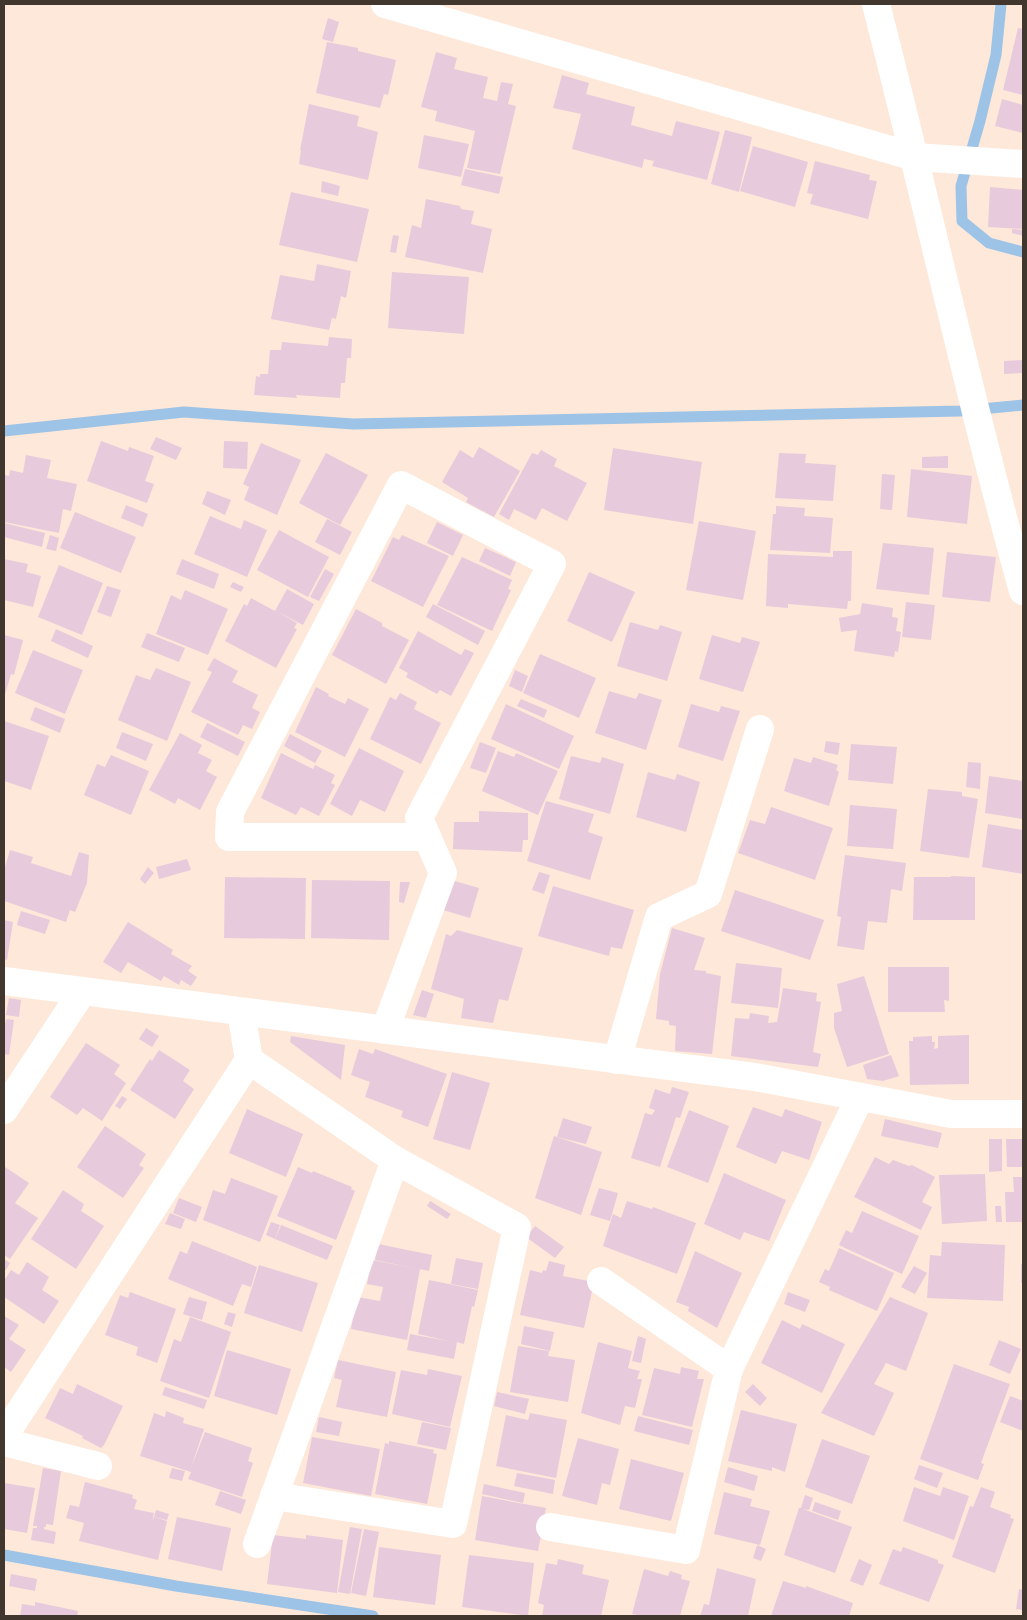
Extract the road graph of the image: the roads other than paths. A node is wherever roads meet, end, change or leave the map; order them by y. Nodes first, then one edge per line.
1 (386, 4) edge
2 (876, 4) edge
3 (915, 157) junction
4 (1023, 164) edge
5 (1023, 591) edge
6 (760, 729) dead end
7 (427, 836) junction
8 (4, 981) edge
9 (82, 992) junction
10 (241, 1012) junction
11 (385, 1030) junction
12 (249, 1060) junction
13 (617, 1060) junction
14 (860, 1096) junction
15 (4, 1110) edge
16 (1023, 1114) edge
17 (396, 1160) junction
18 (601, 1281) dead end
19 (729, 1369) junction
20 (4, 1436) edge
21 (4, 1442) edge
22 (98, 1466) dead end
23 (274, 1496) junction
24 (550, 1527) dead end
25 (257, 1544) dead end

1 - 3 street
2 - 3 street
3 - 4 street
3 - 5 street
6 - 13 street
7 - 7 street
7 - 11 street
8 - 9 street
9 - 10 street
9 - 15 street
10 - 11 street
10 - 12 street
11 - 13 street
12 - 17 street
12 - 20 street
13 - 14 street
14 - 16 street
14 - 19 street
17 - 23 street
17 - 23 street
18 - 19 street
19 - 24 street
21 - 22 street
23 - 25 street

